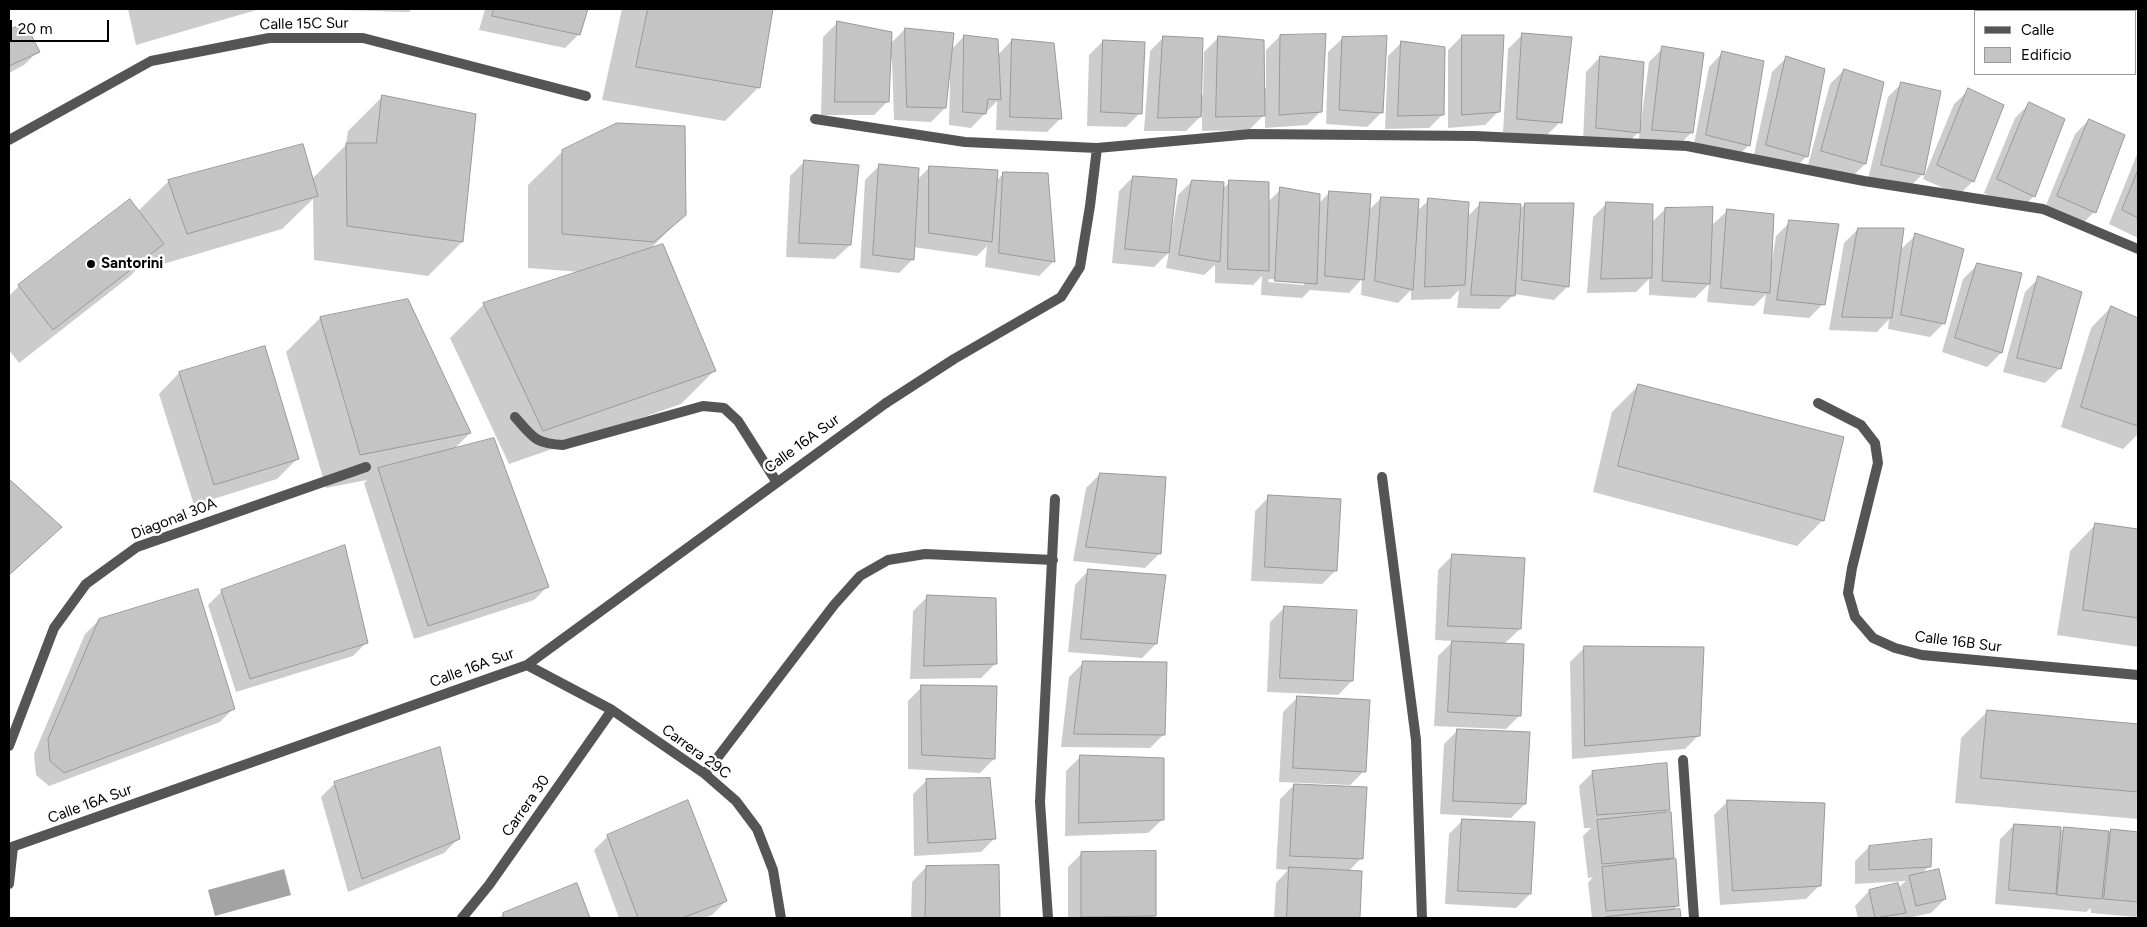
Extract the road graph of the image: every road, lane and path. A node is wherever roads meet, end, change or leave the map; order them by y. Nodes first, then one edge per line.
1 (586, 96) dead end
2 (815, 119) dead end
3 (9, 140) edge
4 (1097, 148) junction
5 (2138, 249) edge
6 (1818, 403) dead end
7 (515, 417) dead end
8 (366, 467) dead end
9 (1382, 477) dead end
10 (776, 481) junction
11 (1055, 499) dead end
12 (1053, 560) junction
13 (527, 664) junction
14 (2138, 675) edge
15 (612, 710) junction
16 (9, 746) edge
17 (1683, 760) dead end
18 (705, 774) junction
19 (10, 845) edge
20 (9, 884) edge
21 (462, 918) edge
22 (782, 918) edge
23 (1048, 918) edge
24 (1422, 918) edge
25 (1694, 918) edge

1 - 3 street, Calle 15C Sur
2 - 4 street
4 - 5 street
4 - 10 street, Calle 16A Sur
6 - 14 street, Calle 16B Sur
7 - 10 street
8 - 16 street, Diagonal 30A
9 - 24 street
10 - 13 street, Calle 16A Sur
11 - 12 street
12 - 18 street
12 - 23 street
13 - 15 street, Carrera 29C
13 - 19 street, Calle 16A Sur
15 - 18 street, Carrera 29C
15 - 21 street, Carrera 30
17 - 25 street
18 - 22 street, Carrera 29C
19 - 20 street

